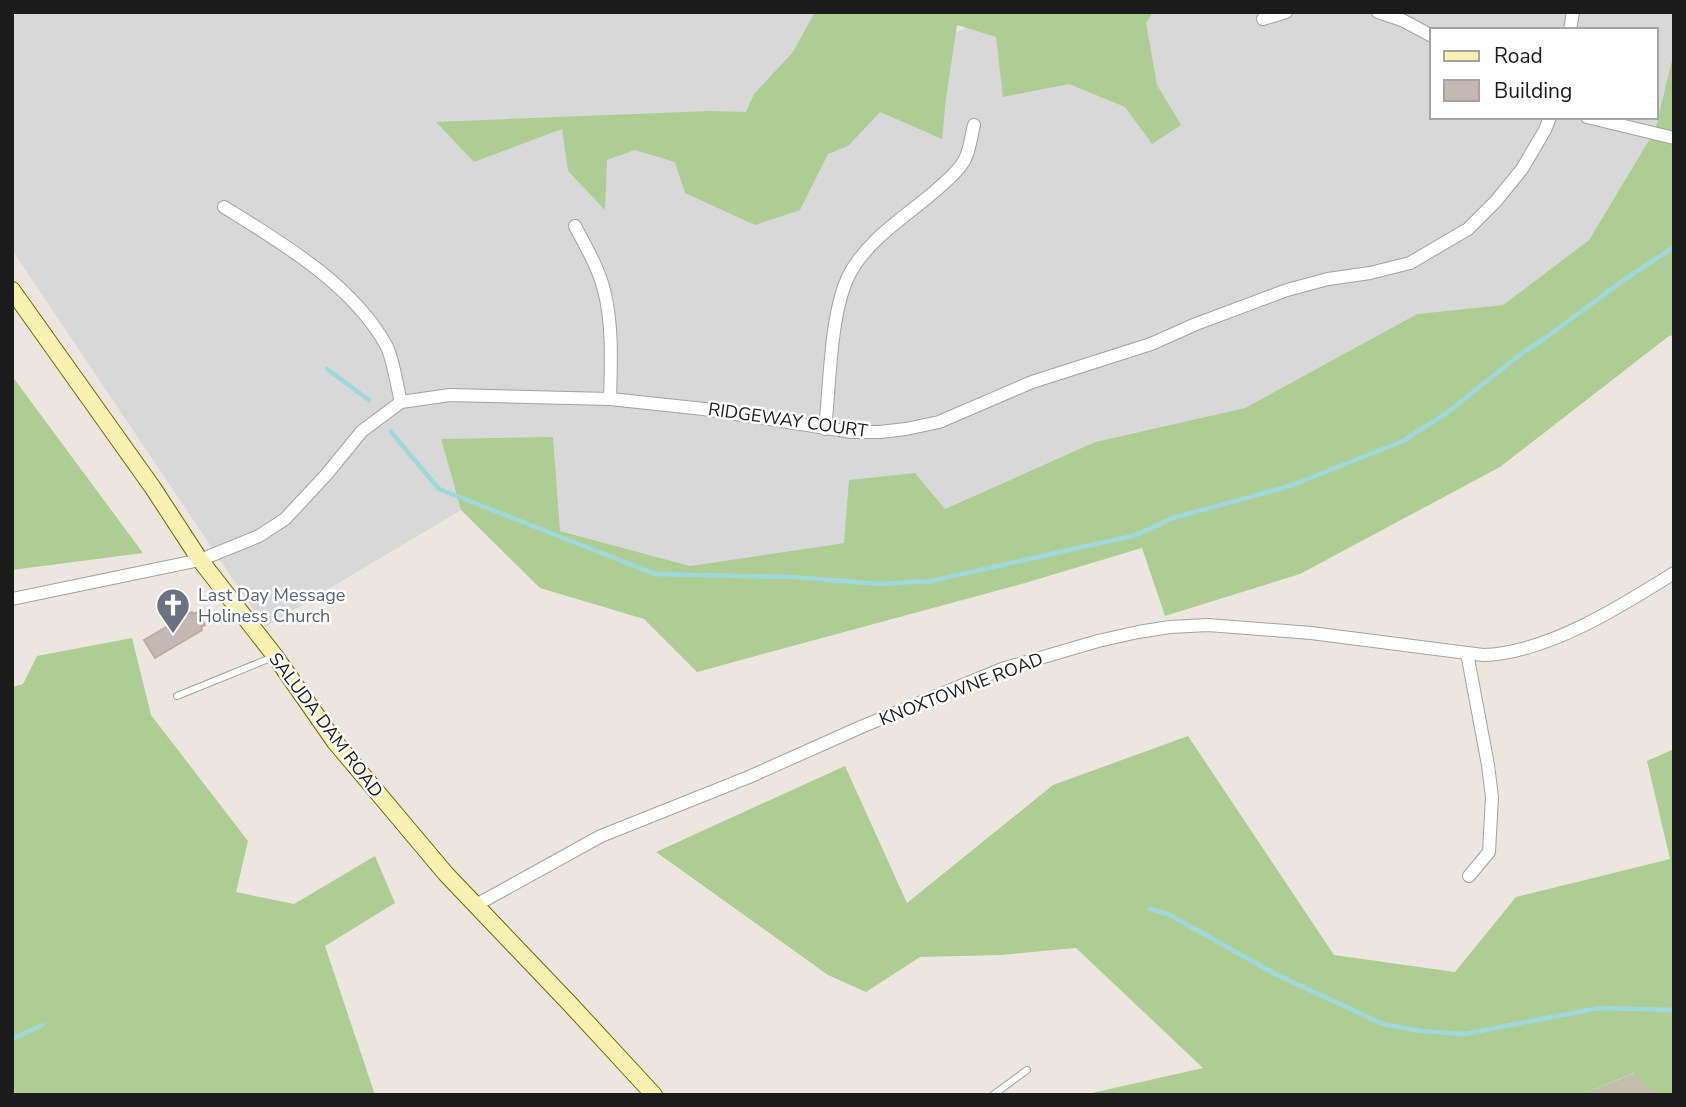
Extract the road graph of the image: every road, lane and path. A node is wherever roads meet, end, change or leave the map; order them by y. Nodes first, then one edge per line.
1 (1286, 12) edge
2 (1378, 12) edge
3 (1263, 19) dead end
4 (1430, 35) edge
5 (1549, 119) edge
6 (1595, 119) edge
7 (974, 125) dead end
8 (1674, 138) edge
9 (224, 207) dead end
10 (575, 226) dead end
11 (12, 290) edge
12 (610, 399) junction
13 (401, 402) junction
14 (825, 429) junction
15 (200, 560) junction
16 (1674, 573) edge
17 (12, 599) edge
18 (1466, 653) junction
19 (275, 656) junction
20 (177, 696) dead end
21 (1469, 876) dead end
22 (476, 905) junction
23 (1027, 1070) dead end
24 (654, 1095) edge
25 (993, 1095) edge

1 - 3 street
2 - 4 street
5 - 14 street, RIDGEWAY COURT
6 - 8 street
7 - 14 street
9 - 13 street
10 - 12 street
11 - 15 street, SALUDA DAM ROAD
12 - 13 street, RIDGEWAY COURT
12 - 14 street, RIDGEWAY COURT
13 - 15 street, RIDGEWAY COURT
15 - 17 street, RIDGEWAY COURT
15 - 19 street, SALUDA DAM ROAD
16 - 18 street, KNOXTOWNE ROAD
18 - 21 street
18 - 22 street, KNOXTOWNE ROAD
19 - 20 lane
19 - 22 street, SALUDA DAM ROAD
22 - 24 street, SALUDA DAM ROAD
23 - 25 lane

